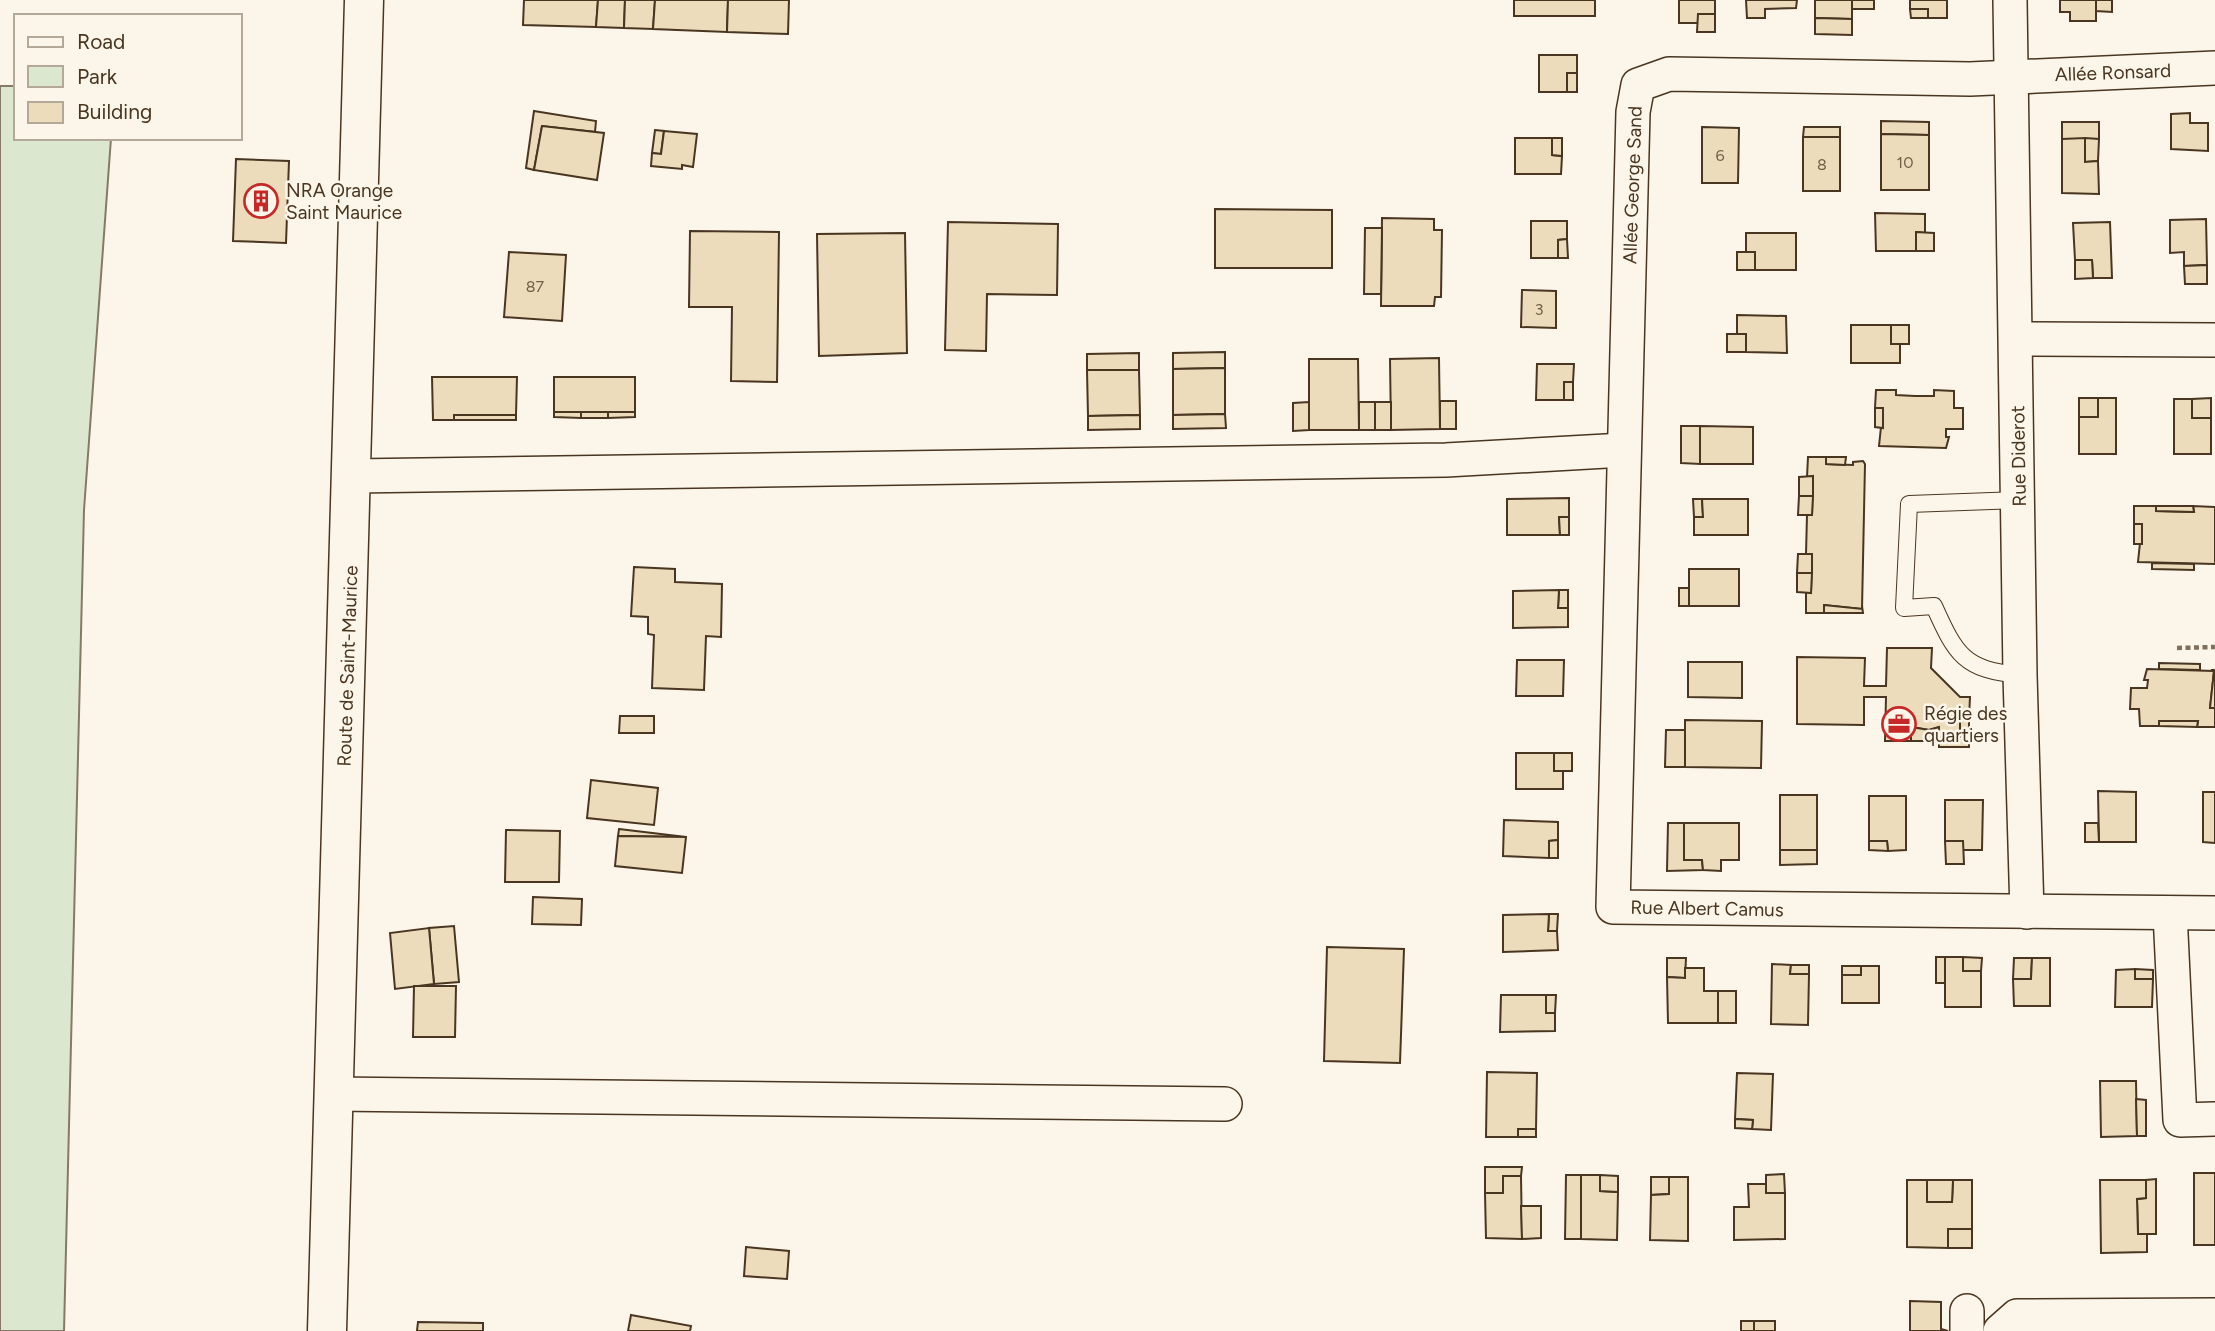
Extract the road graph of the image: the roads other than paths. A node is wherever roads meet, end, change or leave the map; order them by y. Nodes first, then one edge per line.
1 (364, 0) edge
2 (2010, 0) edge
3 (2215, 68) edge
4 (2012, 76) junction
5 (2016, 339) junction
6 (2215, 340) edge
7 (1624, 450) junction
8 (353, 476) junction
9 (2018, 500) junction
10 (2020, 675) junction
11 (2028, 912) junction
12 (2169, 913) junction
13 (2215, 914) edge
14 (334, 1094) junction
15 (1225, 1104) dead end
16 (2215, 1119) edge
17 (2215, 1315) edge
18 (327, 1331) edge
19 (2000, 1331) edge

1 - 8 street, Route de Saint-Maurice
2 - 4 street, Rue Diderot
3 - 4 street, Allée Ronsard
4 - 5 street, Rue Diderot
4 - 7 street, Allée George Sand
5 - 6 street
5 - 9 street, Rue Diderot
7 - 8 street
7 - 11 street, Rue Albert Camus
8 - 14 street, Route de Saint-Maurice
9 - 10 street, Rue Diderot
9 - 10 lane
10 - 11 street, Rue Diderot
11 - 12 street, Rue Albert Camus
12 - 13 street, Rue Albert Camus
12 - 16 street
14 - 15 street
14 - 18 street, Route de Saint-Maurice
17 - 19 street

